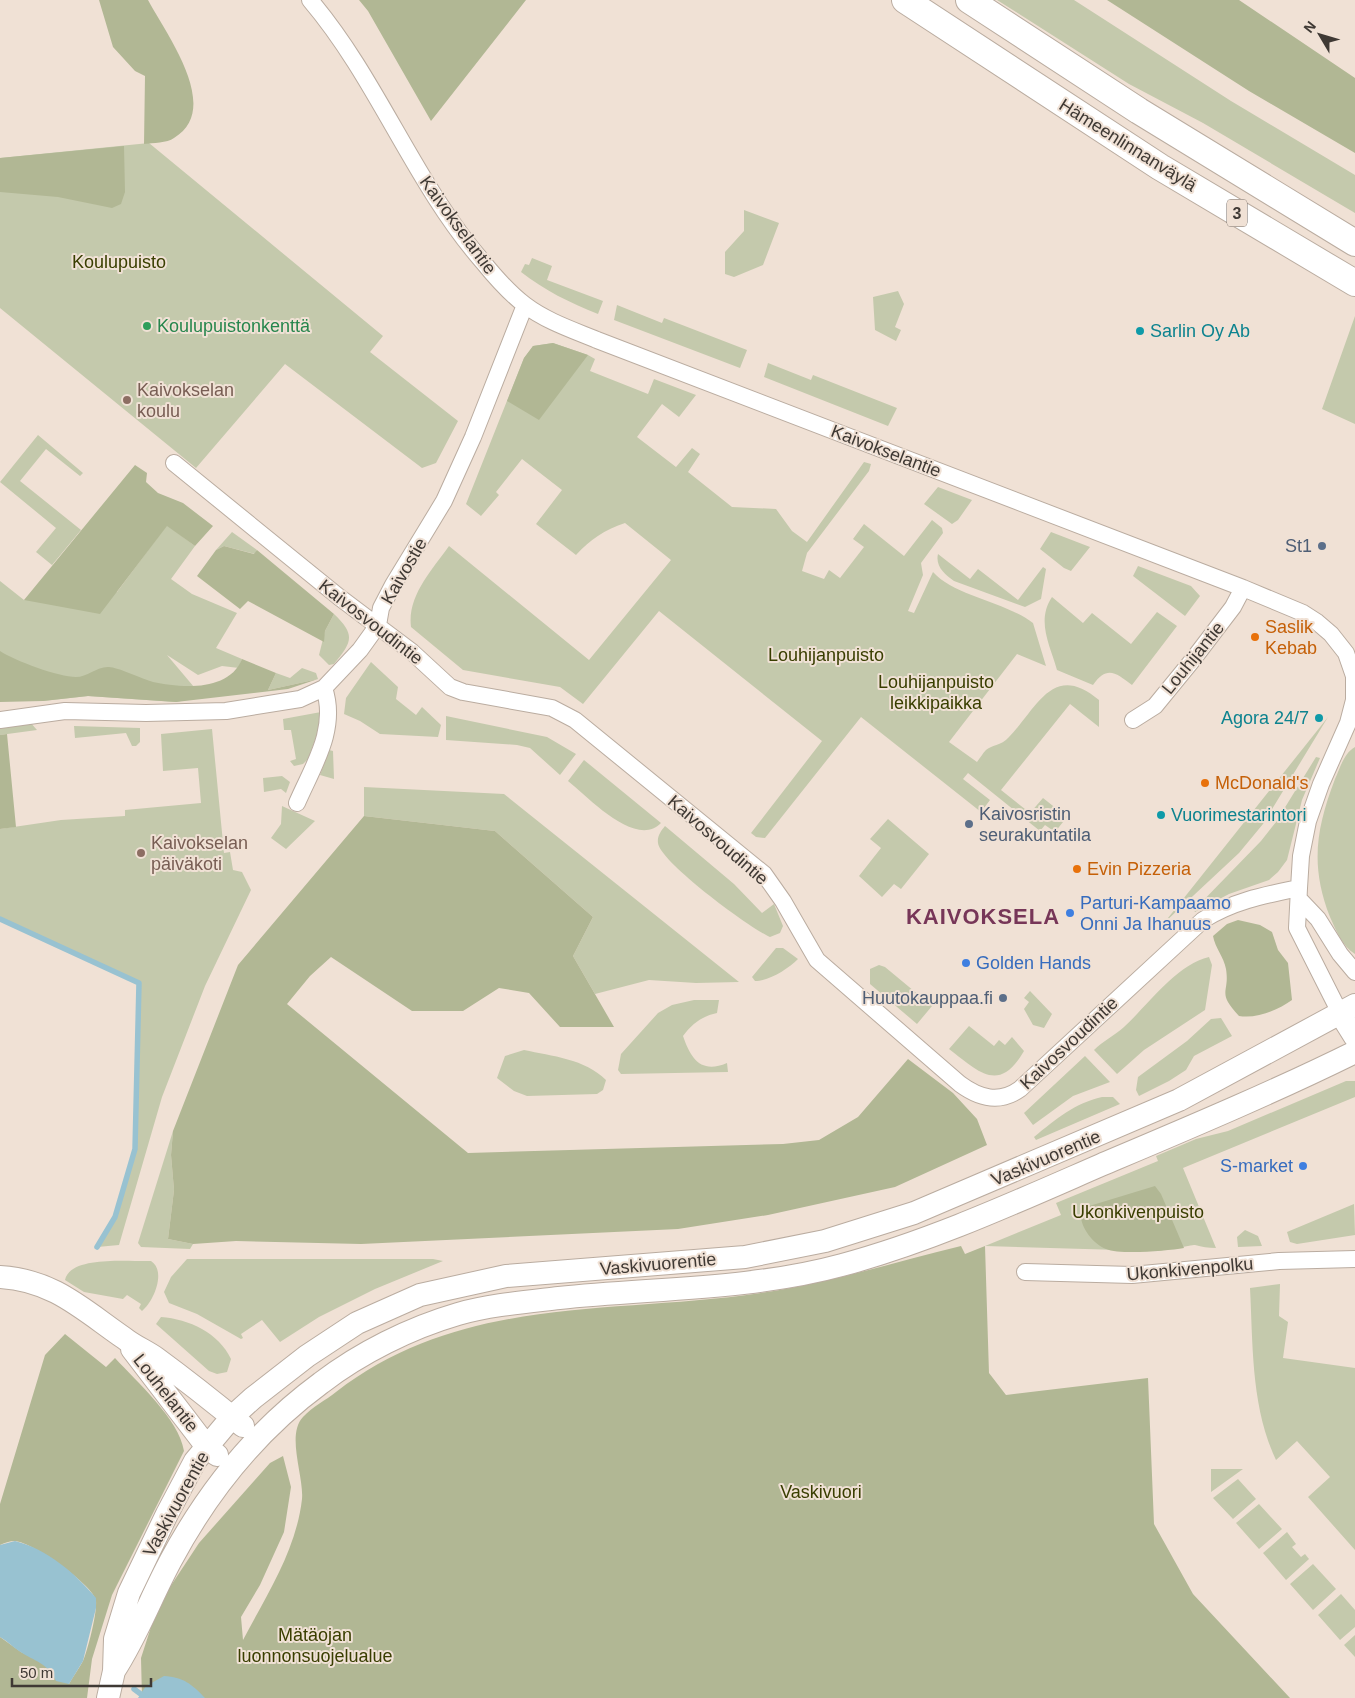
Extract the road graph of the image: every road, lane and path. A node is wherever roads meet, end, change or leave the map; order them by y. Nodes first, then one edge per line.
1 (310, 0) edge
2 (905, 0) edge
3 (969, 0) edge
4 (1355, 242) edge
5 (1355, 283) edge
6 (525, 305) junction
7 (174, 463) dead end
8 (1243, 588) junction
9 (378, 625) junction
10 (324, 688) junction
11 (0, 720) edge
12 (1133, 720) dead end
13 (297, 803) dead end
14 (1299, 894) junction
15 (1355, 972) edge
16 (1348, 1009) edge
17 (1355, 1037) edge
18 (1355, 1052) edge
19 (1355, 1259) edge
20 (1025, 1272) dead end
21 (0, 1277) edge
22 (124, 1339) junction
23 (232, 1417) junction
24 (258, 1438) junction
25 (207, 1447) junction
26 (231, 1467) junction
27 (114, 1671) junction
28 (108, 1698) edge

1 - 6 street, Kaivokselantie
2 - 5 highway, Hämeenlinnanväylä / 3
3 - 4 highway, Hämeenlinnanväylä / 3
6 - 8 street, Kaivokselantie
6 - 9 street, Kaivostie
7 - 9 street, Kaivosvoudintie
8 - 12 street, Louhijantie
8 - 14 street, Kaivokselantie
9 - 10 street, Kaivostie
9 - 14 street, Kaivosvoudintie
10 - 11 street, Kaivostie
10 - 13 street
14 - 15 street
14 - 16 street, Kaivokselantie
16 - 17 main road
16 - 23 main road, Vaskivuorentie
18 - 24 main road, Vaskivuorentie
19 - 20 street, Ukonkivenpolku
21 - 22 main road, Louhelantie
22 - 23 main road, Louhelantie
22 - 25 main road, Louhelantie
23 - 24 main road, Louhelantie
23 - 25 main road, Vaskivuorentie
24 - 26 main road, Vaskivuorentie
25 - 26 main road, Louhelantie
25 - 27 main road, Vaskivuorentie
26 - 27 main road, Vaskivuorentie
27 - 28 main road, Vaskivuorentie

